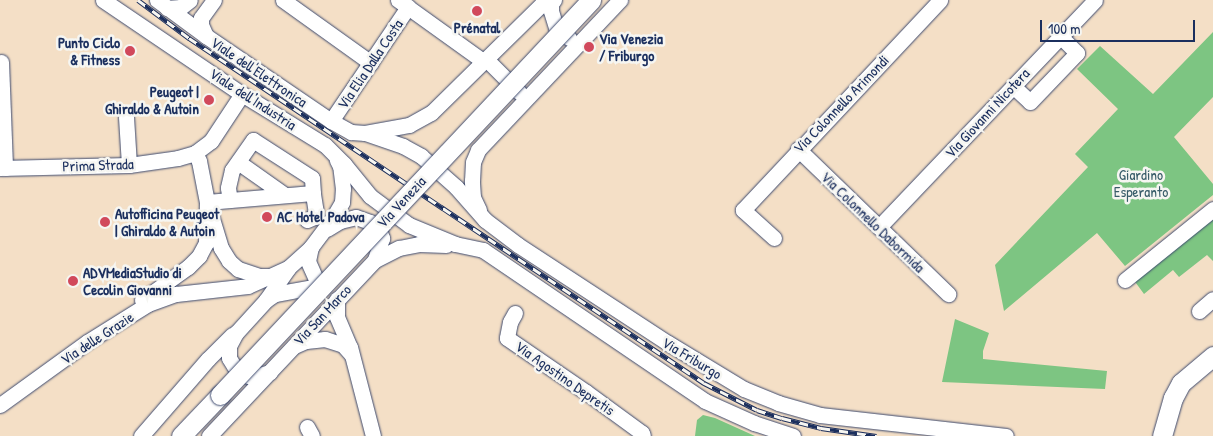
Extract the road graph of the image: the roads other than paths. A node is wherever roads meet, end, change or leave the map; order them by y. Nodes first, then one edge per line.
1 (103, 0) edge
2 (190, 0) edge
3 (214, 0) edge
4 (283, 0) edge
5 (554, 0) edge
6 (576, 0) edge
7 (591, 0) edge
8 (620, 0) edge
9 (940, 0) edge
10 (1095, 0) edge
11 (537, 3) edge
12 (162, 4) edge
13 (403, 4) edge
14 (597, 23) junction
15 (206, 36) junction
16 (1060, 36) junction
17 (579, 42) junction
18 (354, 44) dead end
19 (373, 60) junction
20 (485, 60) junction
21 (2, 62) dead end
22 (1013, 86) junction
23 (242, 94) junction
24 (523, 95) junction
25 (126, 117) dead end
26 (331, 121) junction
27 (365, 133) junction
28 (798, 149) junction
29 (333, 152) junction
30 (195, 153) junction
31 (238, 162) junction
32 (129, 165) junction
33 (2, 168) edge
34 (313, 193) junction
35 (285, 195) junction
36 (230, 200) junction
37 (207, 202) junction
38 (1213, 209) edge
39 (390, 212) joint
40 (482, 216) junction
41 (306, 220) dead end
42 (879, 227) junction
43 (327, 229) junction
44 (369, 233) dead end
45 (774, 238) dead end
46 (455, 244) junction
47 (311, 247) junction
48 (375, 260) junction
49 (288, 268) junction
50 (272, 276) junction
51 (1125, 280) dead end
52 (319, 286) junction
53 (948, 294) dead end
54 (1213, 299) edge
55 (266, 300) junction
56 (337, 300) junction
57 (1199, 310) dead end
58 (515, 313) dead end
59 (107, 328) junction
60 (236, 333) junction
61 (293, 346) junction
62 (351, 354) junction
63 (1213, 356) edge
64 (247, 362) dead end
65 (271, 372) junction
66 (0, 405) edge
67 (141, 436) edge
68 (182, 436) edge
69 (209, 436) edge
70 (373, 436) edge
71 (643, 436) edge
72 (793, 436) edge
73 (1006, 436) edge
74 (1162, 436) edge

1 - 23 street, Viale dell'Industria
2 - 12 street
3 - 15 street
4 - 19 street
5 - 17 street
6 - 14 street
7 - 68 main road, Via Venezia, bridge
8 - 14 street
9 - 28 street, Via Colonnello Arimondi
10 - 16 street, Via Giovanni Nicotera
11 - 20 street
12 - 15 street, Viale dell'Elettronica
13 - 19 street, Via Elia Dalla Costa
13 - 20 street, Via Elia Dalla Costa
14 - 17 street
15 - 26 street, Viale dell'Elettronica
16 - 22 street, Via Giovanni Nicotera
16 - 22 street
17 - 24 street
18 - 19 street
19 - 26 street, Via Elia Dalla Costa
20 - 24 street, Via Elia Dalla Costa
20 - 27 street
21 - 33 street
22 - 42 street, Via Giovanni Nicotera
23 - 29 street, Viale dell'Industria
23 - 30 street, Prima Strada
24 - 40 street
25 - 32 street
26 - 27 street, Viale dell'Elettronica
27 - 40 street, Via Friburgo
28 - 42 street, Via Colonnello Dabormida
28 - 45 street, Via Colonnello Arimondi
29 - 39 street, Viale dell'Industria
29 - 43 street, Via San Marco
30 - 32 street, Prima Strada
30 - 37 street
31 - 34 street
31 - 35 street
31 - 36 street
32 - 33 street, Prima Strada
34 - 35 street
34 - 41 street
35 - 36 street
36 - 37 street
37 - 50 street
37 - 59 street
38 - 51 street
39 - 46 street, Via Friburgo
40 - 73 street, Via Friburgo
42 - 53 street, Via Colonnello Dabormida
43 - 47 street, Via San Marco
43 - 48 street, Via San Marco
44 - 52 street
46 - 48 street, Via San Marco
46 - 72 street, Via Friburgo
47 - 49 street, Via San Marco
47 - 52 street
48 - 56 street, Via San Marco
49 - 50 street, Via delle Grazie
49 - 55 street, Via San Marco
50 - 59 street, Via delle Grazie
52 - 55 street
52 - 64 street
54 - 57 street
55 - 60 street, Via San Marco
56 - 61 street, Via San Marco
56 - 62 street
58 - 71 street, Via Agostino Depretis
59 - 66 street, Via delle Grazie
60 - 65 street, Via San Marco
60 - 67 street, Via San Marco
61 - 62 street
61 - 65 street, Via San Marco
62 - 70 street
63 - 74 main road
65 - 69 street, Via San Marco

